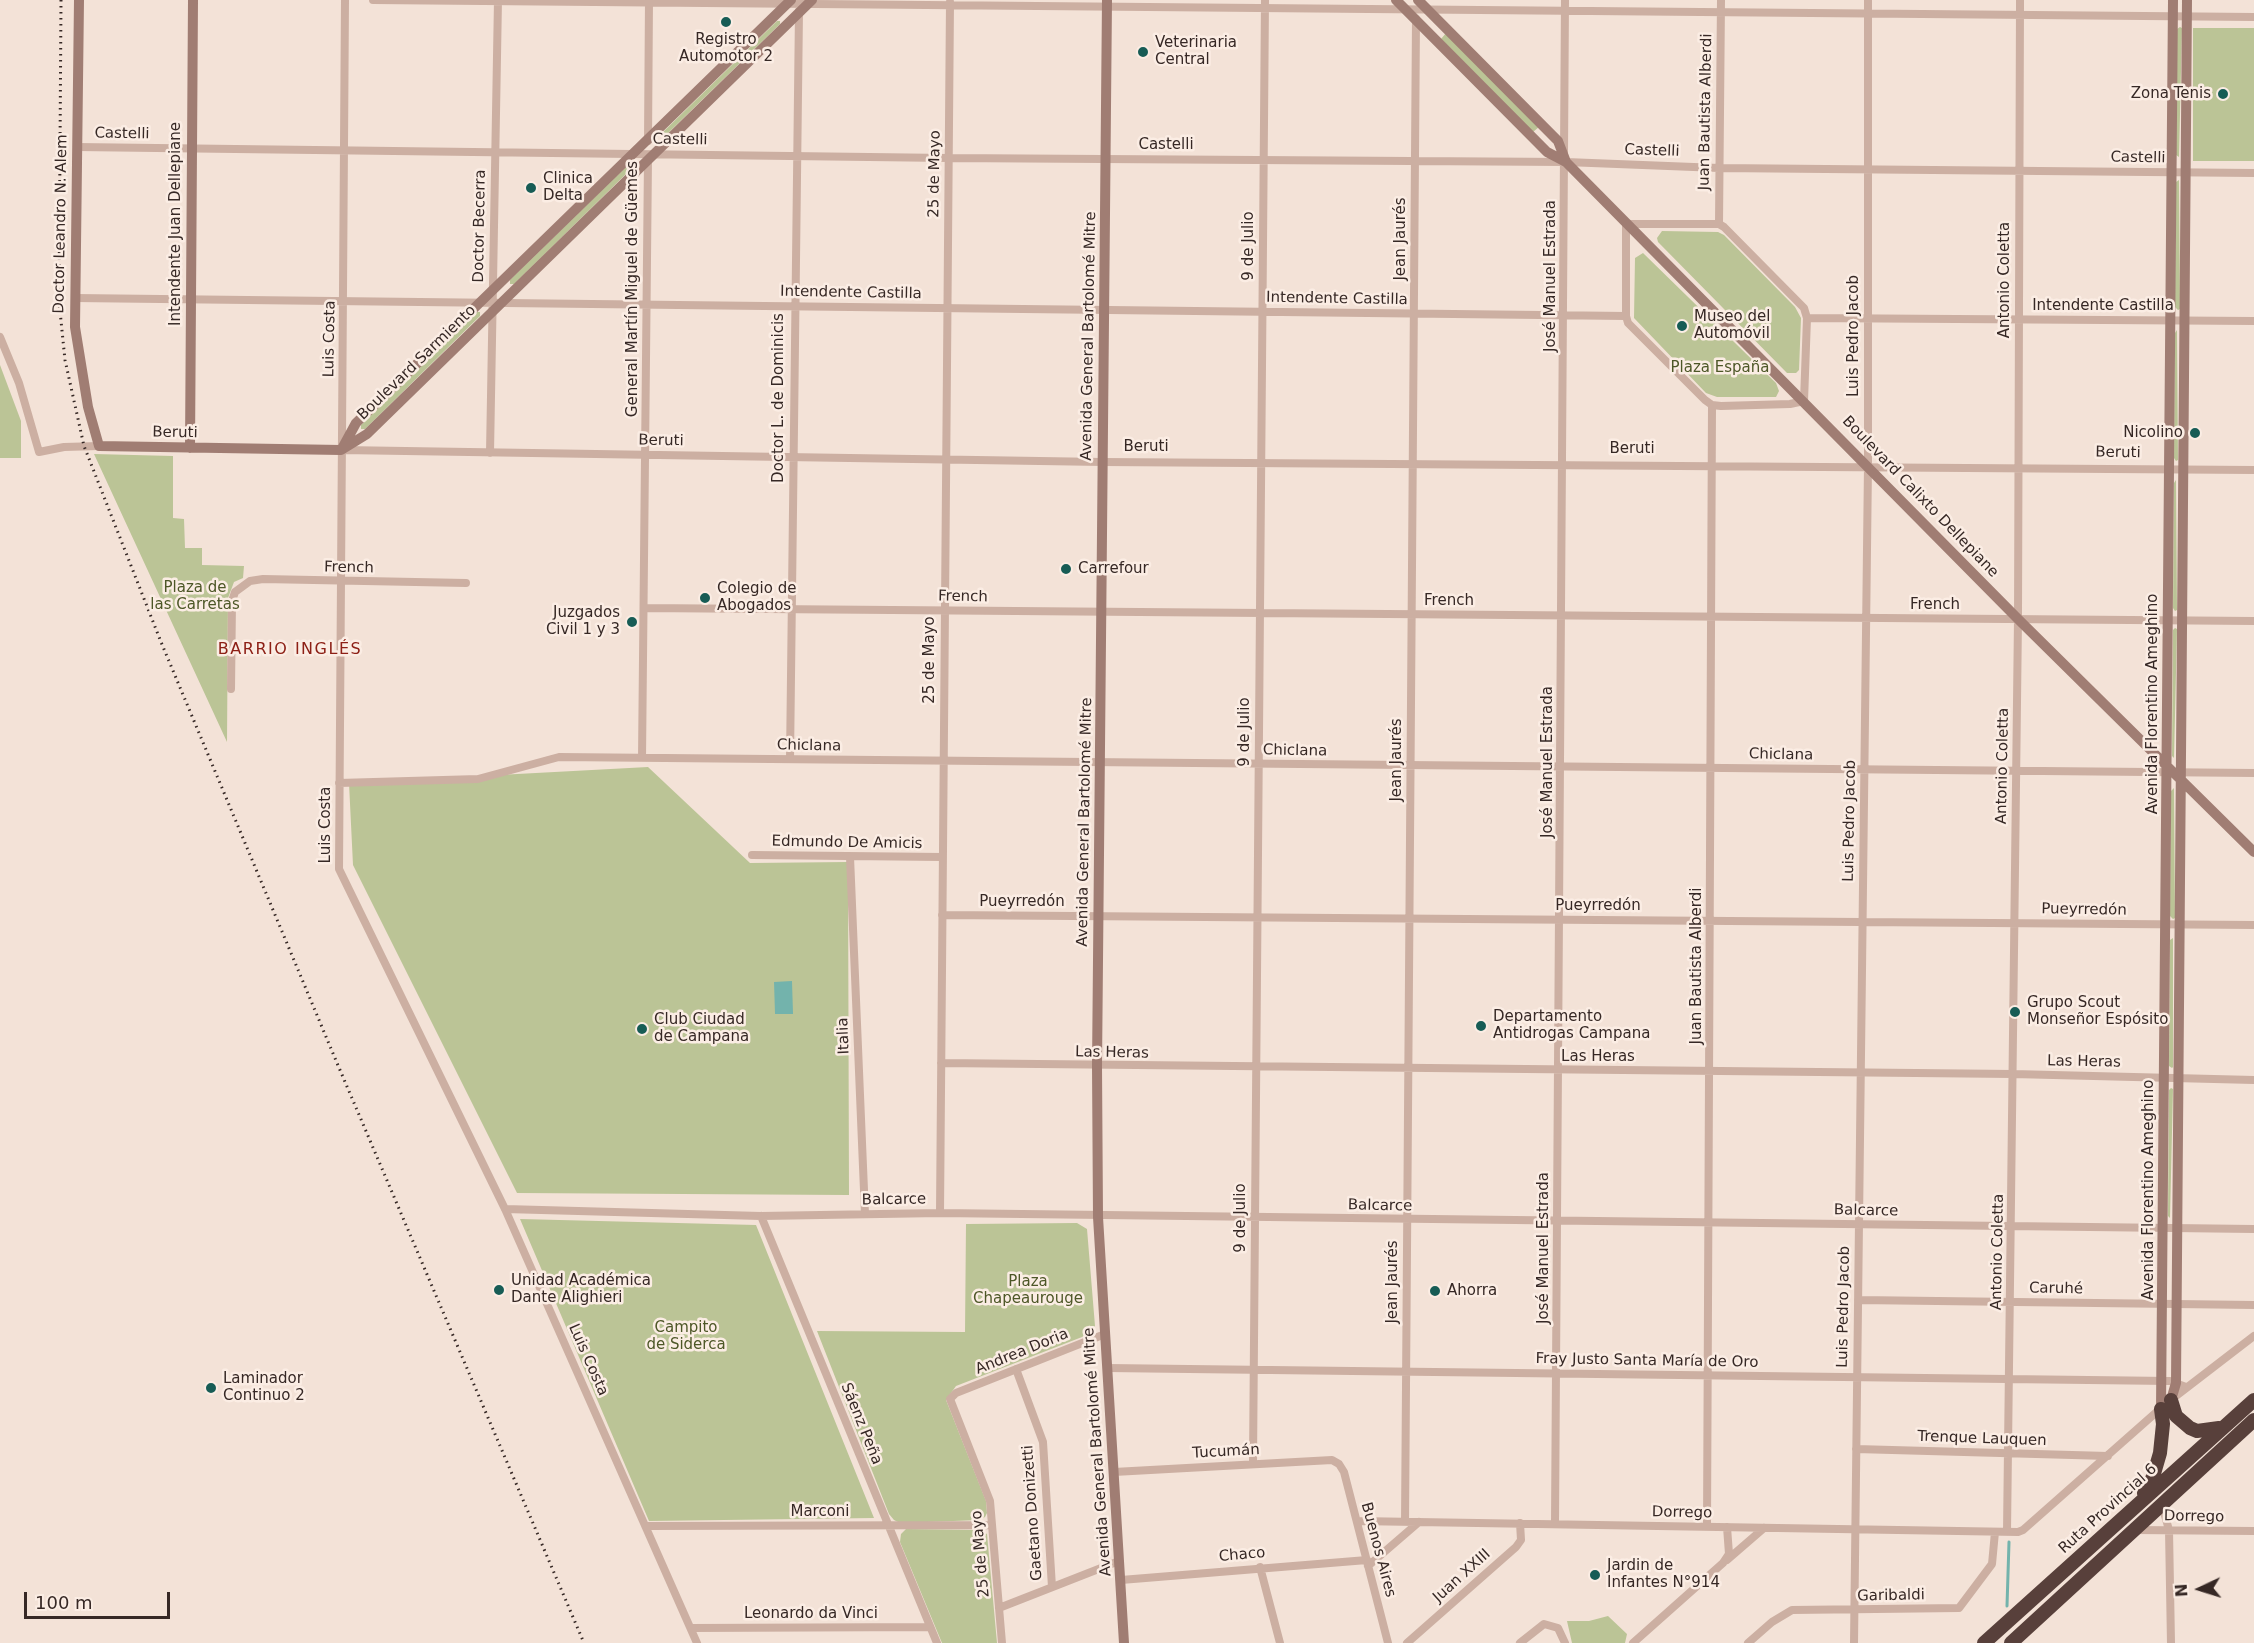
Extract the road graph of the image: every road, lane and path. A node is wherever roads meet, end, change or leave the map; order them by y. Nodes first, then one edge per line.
1 (79, 0) edge
2 (193, 0) edge
3 (345, 0) edge
4 (372, 0) edge
5 (1396, 0) edge
6 (1565, 0) edge
7 (1721, 0) edge
8 (1868, 0) edge
9 (2020, 0) edge
10 (2173, 0) edge
11 (2187, 0) edge
12 (498, 1) edge
13 (649, 2) edge
14 (950, 2) edge
15 (1107, 3) edge
16 (799, 4) edge
17 (1265, 4) edge
18 (1414, 8) edge
19 (1565, 9) junction
20 (1428, 11) junction
21 (1721, 11) junction
22 (1868, 13) junction
23 (2020, 15) junction
24 (2173, 16) junction
25 (2187, 17) junction
26 (2254, 18) edge
27 (648, 139) junction
28 (77, 147) junction
29 (192, 148) junction
30 (345, 150) junction
31 (495, 151) junction
32 (633, 153) junction
33 (795, 155) junction
34 (650, 156) junction
35 (948, 158) junction
36 (1106, 158) junction
37 (1263, 159) junction
38 (1415, 160) junction
39 (1566, 162) junction
40 (1719, 168) junction
41 (1868, 169) junction
42 (2019, 171) junction
43 (2172, 172) junction
44 (2186, 172) junction
45 (2254, 173) edge
46 (1626, 224) junction
47 (1719, 224) junction
48 (493, 290) junction
49 (75, 298) junction
50 (190, 300) junction
51 (344, 302) junction
52 (479, 303) junction
53 (647, 304) junction
54 (495, 306) junction
55 (794, 306) junction
56 (947, 308) junction
57 (1104, 310) junction
58 (1262, 312) junction
59 (1414, 313) junction
60 (1565, 315) junction
61 (1626, 316) junction
62 (1807, 318) junction
63 (1866, 318) junction
64 (2018, 319) junction
65 (2171, 320) junction
66 (2185, 320) junction
67 (2254, 321) edge
68 (0, 337) edge
69 (1804, 401) junction
70 (1712, 405) junction
71 (99, 446) junction
72 (190, 448) junction
73 (341, 450) junction
74 (490, 453) junction
75 (645, 456) junction
76 (793, 458) junction
77 (945, 459) junction
78 (1103, 462) junction
79 (1261, 462) junction
80 (1413, 463) junction
81 (1564, 464) junction
82 (1714, 464) junction
83 (1868, 465) junction
84 (2018, 467) junction
85 (2170, 469) junction
86 (2183, 469) junction
87 (2254, 470) edge
88 (340, 582) junction
89 (466, 583) dead end
90 (644, 608) junction
91 (791, 609) junction
92 (944, 610) junction
93 (1102, 612) junction
94 (1260, 613) junction
95 (1412, 615) junction
96 (1562, 616) junction
97 (1713, 617) junction
98 (1866, 618) junction
99 (2018, 620) junction
100 (2168, 621) junction
101 (2182, 621) junction
102 (2254, 621) edge
103 (231, 689) dead end
104 (642, 758) junction
105 (790, 759) junction
106 (943, 761) junction
107 (1101, 763) junction
108 (1259, 764) junction
109 (1410, 765) junction
110 (1561, 767) junction
111 (1712, 768) junction
112 (1864, 769) junction
113 (2017, 771) junction
114 (2174, 773) junction
115 (2254, 773) edge
116 (339, 783) junction
117 (2254, 852) edge
118 (752, 855) dead end
119 (850, 857) junction
120 (942, 857) junction
121 (942, 915) junction
122 (1100, 916) junction
123 (1257, 917) junction
124 (1409, 918) junction
125 (1560, 919) junction
126 (1711, 920) junction
127 (1862, 921) junction
128 (2015, 923) junction
129 (2166, 924) junction
130 (2180, 925) junction
131 (2254, 925) edge
132 (941, 1063) junction
133 (1097, 1066) junction
134 (1256, 1068) junction
135 (1408, 1069) junction
136 (1559, 1070) junction
137 (1710, 1071) junction
138 (1860, 1073) junction
139 (2013, 1074) junction
140 (2165, 1078) junction
141 (2178, 1078) junction
142 (2254, 1080) edge
143 (505, 1209) junction
144 (940, 1213) junction
145 (865, 1214) junction
146 (761, 1216) junction
147 (1098, 1217) junction
148 (1255, 1218) junction
149 (1407, 1220) junction
150 (1558, 1221) junction
151 (1709, 1223) junction
152 (1858, 1225) junction
153 (2012, 1226) junction
154 (2164, 1228) junction
155 (2177, 1229) junction
156 (2254, 1229) edge
157 (1858, 1300) junction
158 (2011, 1302) junction
159 (2163, 1304) junction
160 (2176, 1304) junction
161 (2254, 1305) edge
162 (1105, 1334) junction
163 (2254, 1336) edge
164 (1107, 1368) junction
165 (1016, 1369) junction
166 (1254, 1370) junction
167 (1406, 1372) junction
168 (1557, 1374) junction
169 (1708, 1375) junction
170 (1857, 1377) junction
171 (2010, 1379) junction
172 (2163, 1381) junction
173 (2181, 1385) junction
174 (950, 1399) joint
175 (2254, 1400) edge
176 (2166, 1404) junction
177 (2254, 1420) edge
178 (2223, 1425) junction
179 (1856, 1449) junction
180 (2009, 1453) junction
181 (2108, 1456) junction
182 (1253, 1463) junction
183 (1339, 1464) joint
184 (1114, 1472) junction
185 (2162, 1504) junction
186 (2136, 1506) junction
187 (1357, 1521) junction
188 (1405, 1521) junction
189 (1419, 1522) junction
190 (1520, 1523) junction
191 (1555, 1524) junction
192 (888, 1525) junction
193 (647, 1526) junction
194 (992, 1526) junction
195 (1707, 1527) junction
196 (1727, 1527) junction
197 (1764, 1528) junction
198 (1855, 1529) junction
199 (2134, 1530) junction
200 (2169, 1530) junction
201 (2254, 1531) edge
202 (1995, 1532) junction
203 (2007, 1532) junction
204 (1119, 1561) junction
205 (1368, 1563) junction
206 (1723, 1563) junction
207 (1260, 1567) junction
208 (1120, 1580) junction
209 (1052, 1587) junction
210 (999, 1608) junction
211 (1854, 1610) junction
212 (691, 1628) junction
213 (930, 1628) junction
214 (1634, 1642) edge
215 (697, 1643) edge
216 (937, 1643) edge
217 (1002, 1643) edge
218 (1124, 1643) edge
219 (1280, 1643) edge
220 (1388, 1643) edge
221 (1407, 1643) edge
222 (1520, 1643) edge
223 (1565, 1643) edge
224 (1748, 1643) edge
225 (1854, 1643) edge
226 (1984, 1643) edge
227 (2010, 1643) edge
228 (2171, 1643) edge

1 - 28 main road, Doctor Leandro N. Alem
2 - 29 main road, Intendente Juan Dellepiane
3 - 30 street, Luis Costa
4 - 12 street
5 - 18 main road, Boulevard Calixto Dellepiane
6 - 19 street, José Manuel Estrada
7 - 21 street, Juan Bautista Alberdi
8 - 22 street, Luis Pedro Jacob
9 - 23 street, Antonio Coletta
10 - 24 main road, Avenida Florentino Ameghino
11 - 25 main road, Avenida Florentino Ameghino
12 - 13 street
12 - 31 street, Doctor Becerra
13 - 16 street
13 - 27 street, General Martín Miguel de Güemes
14 - 15 street
14 - 16 street
14 - 35 street, 25 de Mayo
15 - 17 street
15 - 36 main road, Avenida General Bartolomé Mitre
16 - 27 main road, Boulevard Sarmiento
16 - 33 street, Doctor L. de Dominicis
16 - 34 main road, Boulevard Sarmiento
17 - 18 street
17 - 37 street, 9 de Julio
18 - 20 main road, Boulevard Calixto Dellepiane
18 - 38 street, Jean Jaurés
18 - 39 main road, Boulevard Calixto Dellepiane
19 - 20 street
19 - 21 street
19 - 39 street, José Manuel Estrada
20 - 39 main road, Boulevard Calixto Dellepiane
21 - 22 street
21 - 40 street, Juan Bautista Alberdi
22 - 23 street
22 - 41 street, Luis Pedro Jacob
23 - 24 street
23 - 42 street, Antonio Coletta
24 - 25 street
24 - 43 main road, Avenida Florentino Ameghino
25 - 26 street
25 - 44 main road, Avenida Florentino Ameghino
27 - 32 main road, Boulevard Sarmiento
27 - 34 street, General Martín Miguel de Güemes
28 - 29 street, Castelli
28 - 49 main road, Doctor Leandro N. Alem
29 - 30 street, Castelli
29 - 50 main road, Intendente Juan Dellepiane
30 - 31 street, Castelli
30 - 51 street, Luis Costa
31 - 32 street, Castelli
31 - 48 street, Doctor Becerra
32 - 34 street, Castelli
32 - 48 main road, Boulevard Sarmiento
33 - 34 street, Castelli
33 - 35 street, Castelli
33 - 55 street, Doctor L. de Dominicis
34 - 53 street, General Martín Miguel de Güemes
34 - 54 main road, Boulevard Sarmiento
35 - 36 street, Castelli
35 - 56 street, 25 de Mayo
36 - 37 street, Castelli
36 - 57 main road, Avenida General Bartolomé Mitre
37 - 38 street, Castelli
37 - 58 street, 9 de Julio
38 - 39 street, Castelli
38 - 59 street, Jean Jaurés
39 - 40 street, Castelli
39 - 46 main road, Boulevard Calixto Dellepiane
39 - 60 street, José Manuel Estrada
40 - 41 street, Castelli
40 - 47 street, Juan Bautista Alberdi
41 - 42 street, Castelli
41 - 63 street, Luis Pedro Jacob
42 - 43 street, Castelli
42 - 64 street, Antonio Coletta
43 - 44 street, Castelli
43 - 65 main road, Avenida Florentino Ameghino
44 - 45 street, Castelli
44 - 66 main road, Avenida Florentino Ameghino
46 - 47 street
46 - 61 street
46 - 69 main road, Boulevard Calixto Dellepiane
47 - 62 street
48 - 52 main road, Boulevard Sarmiento
48 - 54 street, Doctor Becerra
49 - 50 street, Intendente Castilla
49 - 71 main road, Doctor Leandro N. Alem
50 - 51 street, Intendente Castilla
50 - 72 main road, Intendente Juan Dellepiane
51 - 52 street, Intendente Castilla
51 - 73 street, Luis Costa
52 - 54 street, Intendente Castilla
52 - 73 main road, Boulevard Sarmiento
53 - 54 street, Intendente Castilla
53 - 55 street, Intendente Castilla
53 - 75 street, General Martín Miguel de Güemes
54 - 73 main road, Boulevard Sarmiento
54 - 74 street, Doctor Becerra
55 - 56 street, Intendente Castilla
55 - 76 street, Doctor L. de Dominicis
56 - 57 street, Intendente Castilla
56 - 77 street, 25 de Mayo
57 - 58 street, Intendente Castilla
57 - 78 main road, Avenida General Bartolomé Mitre
58 - 59 street, Intendente Castilla
58 - 79 street, 9 de Julio
59 - 60 street, Intendente Castilla
59 - 80 street, Jean Jaurés
60 - 61 street, Intendente Castilla
60 - 81 street, José Manuel Estrada
61 - 70 street
62 - 63 street, Intendente Castilla
62 - 69 street
63 - 64 street, Intendente Castilla
63 - 83 street, Luis Pedro Jacob
64 - 65 street, Intendente Castilla
64 - 84 street, Antonio Coletta
65 - 66 street, Intendente Castilla
65 - 85 main road, Avenida Florentino Ameghino
66 - 67 street, Intendente Castilla
66 - 86 main road, Avenida Florentino Ameghino
68 - 71 street, Beruti
69 - 70 street
69 - 83 main road, Boulevard Calixto Dellepiane
70 - 82 street, Juan Bautista Alberdi
71 - 72 main road, Beruti
72 - 73 main road, Beruti
73 - 74 street, Beruti
73 - 88 street, Luis Costa
74 - 75 street, Beruti
75 - 76 street, Beruti
75 - 90 street, General Martín Miguel de Güemes
76 - 77 street, Beruti
76 - 91 street, Doctor L. de Dominicis
77 - 78 street, Beruti
77 - 92 street, 25 de Mayo
78 - 79 street, Beruti
78 - 93 main road, Avenida General Bartolomé Mitre
79 - 80 street, Beruti
79 - 94 street, 9 de Julio
80 - 81 street, Beruti
80 - 95 street, Jean Jaurés
81 - 82 street, Beruti
81 - 96 street, José Manuel Estrada
82 - 83 street, Beruti
82 - 97 street, Juan Bautista Alberdi
83 - 84 street, Beruti
83 - 98 street, Luis Pedro Jacob
83 - 99 main road, Boulevard Calixto Dellepiane
84 - 85 street, Beruti
84 - 99 street, Antonio Coletta
85 - 86 street, Beruti
85 - 100 main road, Avenida Florentino Ameghino
86 - 87 street, Beruti
86 - 101 main road, Avenida Florentino Ameghino
88 - 89 street, French
88 - 103 street, French
88 - 116 street, Luis Costa
90 - 91 street, French
90 - 104 street, General Martín Miguel de Güemes
91 - 92 street, French
91 - 105 street, Doctor L. de Dominicis
92 - 93 street, French
92 - 106 street, 25 de Mayo
93 - 94 street, French
93 - 107 main road, Avenida General Bartolomé Mitre
94 - 95 street, French
94 - 108 street, 9 de Julio
95 - 96 street, French
95 - 109 street, Jean Jaurés
96 - 97 street, French
96 - 110 street, José Manuel Estrada
97 - 98 street, French
97 - 111 street, Juan Bautista Alberdi
98 - 99 street, French
98 - 112 street, Luis Pedro Jacob
99 - 100 street, French
99 - 113 street, Antonio Coletta
99 - 114 main road, Boulevard Calixto Dellepiane
100 - 101 street, French
100 - 114 main road, Avenida Florentino Ameghino
101 - 102 street, French
101 - 114 main road, Avenida Florentino Ameghino
104 - 105 street, Chiclana
104 - 116 street, Chiclana
105 - 106 street, Chiclana
106 - 107 street, Chiclana
106 - 120 street, 25 de Mayo
107 - 108 street, Chiclana
107 - 122 main road, Avenida General Bartolomé Mitre
108 - 109 street, Chiclana
108 - 123 street, 9 de Julio
109 - 110 street, Chiclana
109 - 124 street, Jean Jaurés
110 - 111 street, Chiclana
110 - 125 street, José Manuel Estrada
111 - 112 street, Chiclana
111 - 126 street, Juan Bautista Alberdi
112 - 113 street, Chiclana
112 - 127 street, Luis Pedro Jacob
113 - 114 street, Chiclana
113 - 128 street, Antonio Coletta
114 - 115 street, Chiclana
114 - 117 main road, Boulevard Calixto Dellepiane
114 - 129 main road, Avenida Florentino Ameghino
114 - 130 main road, Avenida Florentino Ameghino
116 - 143 street, Luis Costa
118 - 119 street, Edmundo De Amicis
119 - 120 street, Edmundo De Amicis
119 - 145 street, Italia
120 - 121 street, 25 de Mayo
121 - 122 street, Pueyrredón
121 - 132 street, 25 de Mayo
122 - 123 street, Pueyrredón
122 - 133 main road, Avenida General Bartolomé Mitre
123 - 124 street, Pueyrredón
123 - 134 street, 9 de Julio
124 - 125 street, Pueyrredón
124 - 135 street, Jean Jaurés
125 - 126 street, Pueyrredón
125 - 136 street, José Manuel Estrada
126 - 127 street, Pueyrredón
126 - 137 street, Juan Bautista Alberdi
127 - 128 street, Pueyrredón
127 - 138 street, Luis Pedro Jacob
128 - 129 street, Pueyrredón
128 - 139 street, Antonio Coletta
129 - 130 street, Pueyrredón
129 - 140 main road, Avenida Florentino Ameghino
130 - 131 street, Pueyrredón
130 - 141 main road, Avenida Florentino Ameghino
132 - 133 street, Las Heras
132 - 144 street, 25 de Mayo
133 - 134 street, Las Heras
133 - 147 main road, Avenida General Bartolomé Mitre
134 - 135 street, Las Heras
134 - 148 street, 9 de Julio
135 - 136 street, Las Heras
135 - 149 street, Jean Jaurés
136 - 137 street, Las Heras
136 - 150 street, José Manuel Estrada
137 - 138 street, Las Heras
137 - 151 street, Juan Bautista Alberdi
138 - 139 street, Las Heras
138 - 152 street, Luis Pedro Jacob
139 - 140 street, Las Heras
139 - 153 street, Antonio Coletta
140 - 141 street, Las Heras
140 - 154 main road, Avenida Florentino Ameghino
141 - 142 street, Las Heras
141 - 155 main road, Avenida Florentino Ameghino
143 - 146 street, Balcarce
143 - 193 street, Luis Costa
144 - 145 street, Balcarce
144 - 147 street, Balcarce
145 - 146 street, Balcarce
146 - 192 street, Sáenz Peña
147 - 148 street, Balcarce
147 - 162 main road, Avenida General Bartolomé Mitre
148 - 149 street, Balcarce
148 - 166 street, 9 de Julio
149 - 150 street, Balcarce
149 - 167 street, Jean Jaurés
150 - 151 street, Balcarce
150 - 168 street, José Manuel Estrada
151 - 152 street, Balcarce
151 - 169 street, Juan Bautista Alberdi
152 - 153 street, Balcarce
152 - 157 street, Luis Pedro Jacob
153 - 154 street, Balcarce
153 - 158 street, Antonio Coletta
154 - 155 street, Balcarce
154 - 159 main road, Avenida Florentino Ameghino
155 - 156 street, Balcarce
155 - 160 main road, Avenida Florentino Ameghino
157 - 158 street, Caruhé
157 - 170 street, Luis Pedro Jacob
158 - 159 street, Caruhé
158 - 171 street, Antonio Coletta
159 - 160 street, Caruhé
159 - 172 main road, Avenida Florentino Ameghino
160 - 161 street, Caruhé
160 - 173 main road, Avenida Florentino Ameghino
162 - 164 main road, Avenida General Bartolomé Mitre
162 - 165 street, Andrea Doria
163 - 173 street
164 - 166 street, Fray Justo Santa María de Oro
164 - 184 main road, Avenida General Bartolomé Mitre
165 - 174 street, Andrea Doria
165 - 209 street, Gaetano Donizetti
166 - 167 street, Fray Justo Santa María de Oro
166 - 182 street, 9 de Julio
167 - 168 street, Fray Justo Santa María de Oro
167 - 188 street, Jean Jaurés
168 - 169 street, Fray Justo Santa María de Oro
168 - 191 street, José Manuel Estrada
169 - 170 street, Fray Justo Santa María de Oro
169 - 195 street, Juan Bautista Alberdi
170 - 171 street, Fray Justo Santa María de Oro
170 - 179 street, Luis Pedro Jacob
171 - 172 street, Fray Justo Santa María de Oro
171 - 180 street, Antonio Coletta
172 - 173 street, Fray Justo Santa María de Oro
172 - 176 main road, Avenida Florentino Ameghino
173 - 176 main road, Avenida Florentino Ameghino
174 - 194 street, 25 de Mayo
175 - 178 highway, Ruta Provincial 6
176 - 178 highway
176 - 181 street
176 - 186 highway
177 - 185 highway
178 - 186 highway, Ruta Provincial 6
179 - 180 street, Trenque Lauquen
179 - 198 street, Luis Pedro Jacob
180 - 181 street, Trenque Lauquen
180 - 203 street, Antonio Coletta
181 - 203 street
182 - 183 street, Tucumán
182 - 184 street, Tucumán
183 - 187 street, Buenos Aires
184 - 204 main road, Avenida General Bartolomé Mitre
185 - 199 highway
185 - 200 street
186 - 226 highway, Ruta Provincial 6
187 - 188 street, Dorrego
187 - 205 street, Buenos Aires
188 - 189 street, Dorrego
189 - 190 street, Dorrego
189 - 205 street
190 - 191 street, Dorrego
190 - 221 street, Juan XXIII
191 - 195 street, Dorrego
192 - 193 street, Marconi
192 - 194 street, Marconi
192 - 213 street, Sáenz Peña
193 - 212 street, Luis Costa
194 - 210 street, 25 de Mayo
195 - 196 street, Dorrego
196 - 197 street, Dorrego
196 - 206 street
197 - 198 street, Dorrego
197 - 206 street
198 - 202 street, Dorrego
198 - 211 street, Luis Pedro Jacob
199 - 200 street, Dorrego
199 - 227 highway
200 - 201 street, Dorrego
200 - 228 street
202 - 203 street, Dorrego
202 - 211 street, Garibaldi
204 - 208 main road, Avenida General Bartolomé Mitre
204 - 209 street
205 - 207 street, Chaco
205 - 220 street, Buenos Aires
206 - 214 street
207 - 208 street, Chaco
207 - 219 street
208 - 218 main road, Avenida General Bartolomé Mitre
209 - 210 street
210 - 217 street, 25 de Mayo
211 - 224 street, Garibaldi
211 - 225 street, Luis Pedro Jacob
212 - 213 street, Leonardo da Vinci
212 - 215 street, Luis Costa
213 - 216 street, Sáenz Peña
222 - 223 street

